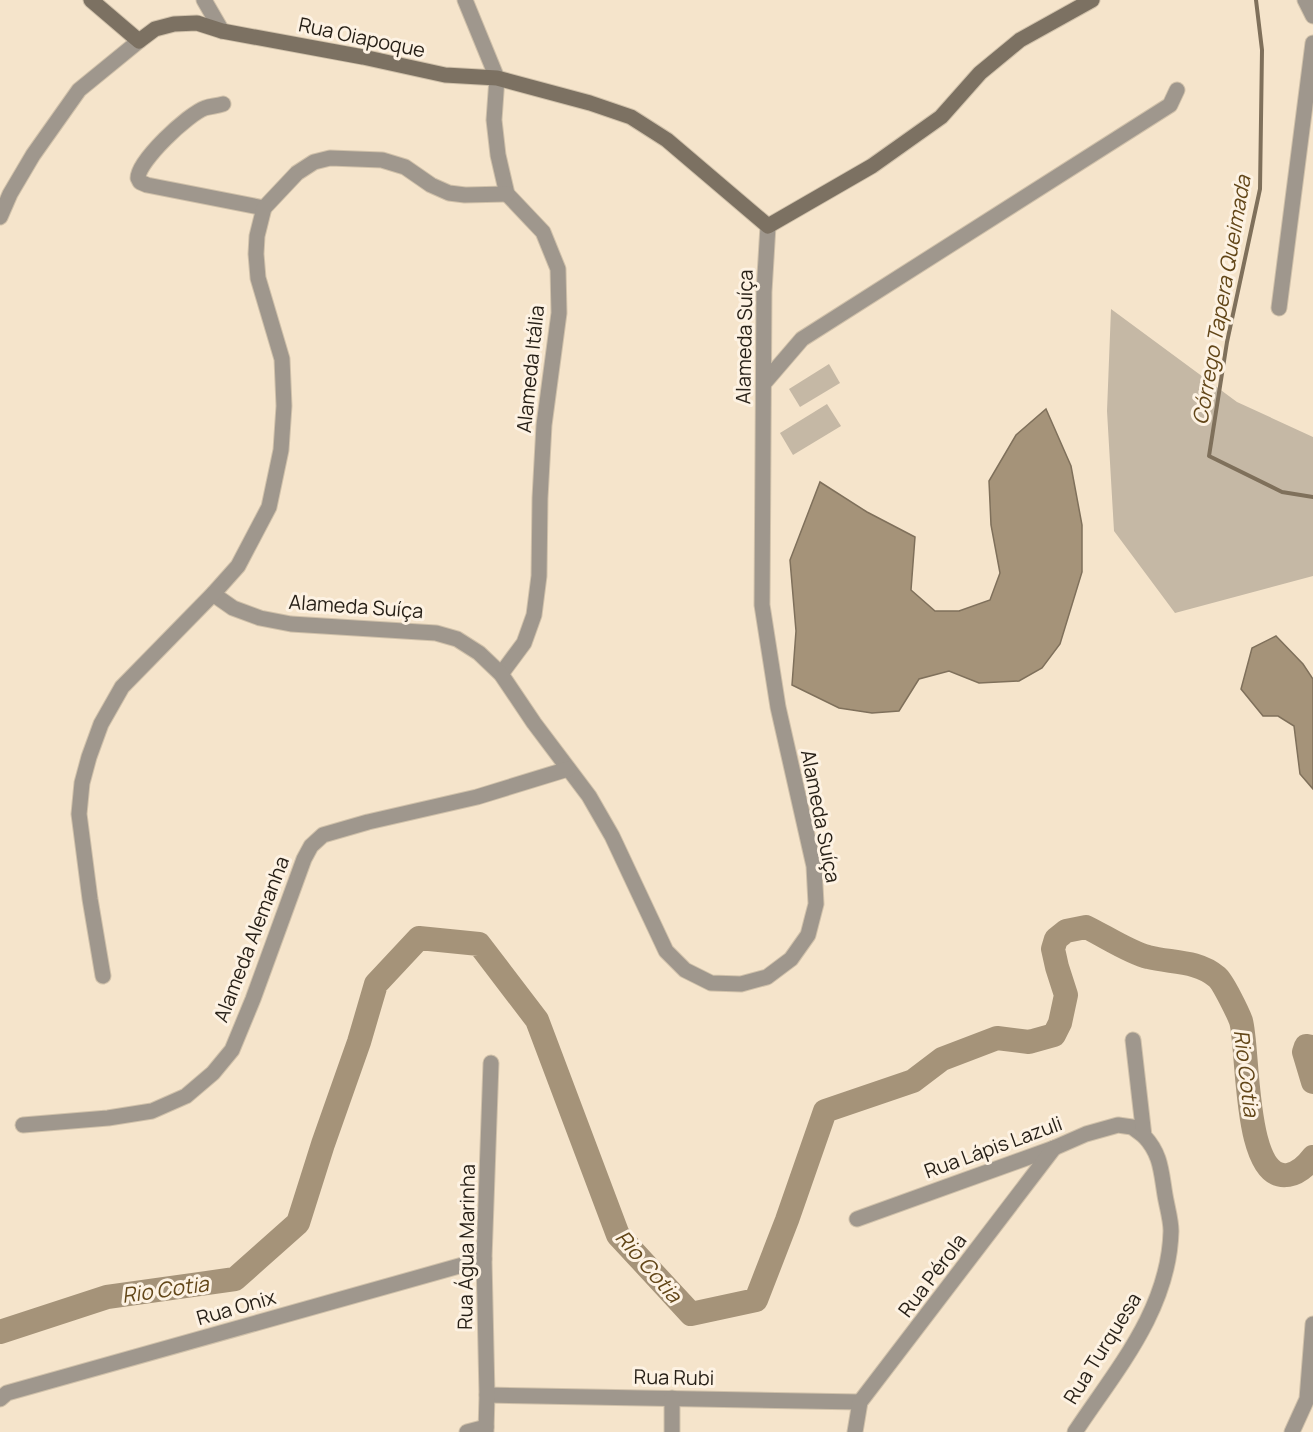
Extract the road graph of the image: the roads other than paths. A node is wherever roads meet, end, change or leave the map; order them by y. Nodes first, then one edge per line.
1 (91, 0) edge
2 (204, 0) edge
3 (465, 0) edge
4 (1092, 0) edge
5 (1305, 0) edge
6 (1313, 16) edge
7 (222, 31) junction
8 (139, 41) junction
9 (1313, 43) edge
10 (496, 78) junction
11 (1177, 90) dead end
12 (223, 104) dead end
13 (507, 194) junction
14 (264, 208) junction
15 (0, 217) edge
16 (768, 226) junction
17 (1279, 308) dead end
18 (765, 382) junction
19 (213, 594) junction
20 (501, 674) junction
21 (568, 769) junction
22 (103, 976) dead end
23 (1133, 1040) dead end
24 (491, 1063) dead end
25 (23, 1125) dead end
26 (1144, 1136) junction
27 (1054, 1148) junction
28 (856, 1219) dead end
29 (484, 1259) junction
30 (1313, 1324) edge
31 (487, 1395) junction
32 (672, 1398) junction
33 (0, 1399) edge
34 (860, 1402) junction
35 (486, 1430) edge
36 (468, 1432) edge
37 (672, 1432) edge
38 (855, 1432) edge
39 (1075, 1432) edge
40 (1292, 1432) edge

1 - 8 street
2 - 7 street
3 - 10 street
4 - 16 street
5 - 6 street
7 - 8 street, Rua Oiapoque
7 - 10 street, Rua Oiapoque
8 - 15 street, Rua Oiapoque
9 - 17 street
10 - 13 street
10 - 16 street, Rua Oiapoque
11 - 18 street
12 - 14 street
13 - 14 street
13 - 20 street, Alameda Itália
14 - 19 street
16 - 18 street, Alameda Suíça
18 - 21 street, Alameda Suíça
19 - 20 street, Alameda Suíça
19 - 22 street
20 - 21 street, Alameda Suíça
21 - 25 street, Alameda Alemanha
23 - 26 street, Rua Turquesa
24 - 29 street, Rua Água Marinha
26 - 27 street, Rua Lápis Lazuli
26 - 39 street, Rua Turquesa
27 - 28 street, Rua Lápis Lazuli
27 - 34 street, Rua Pérola
29 - 31 street, Rua Água Marinha
29 - 33 street, Rua Onix
30 - 40 street
31 - 32 street, Rua Rubi
31 - 35 street, Rua Água Marinha
32 - 34 street, Rua Rubi
32 - 37 street
34 - 38 street, Rua Pérola
35 - 36 street

